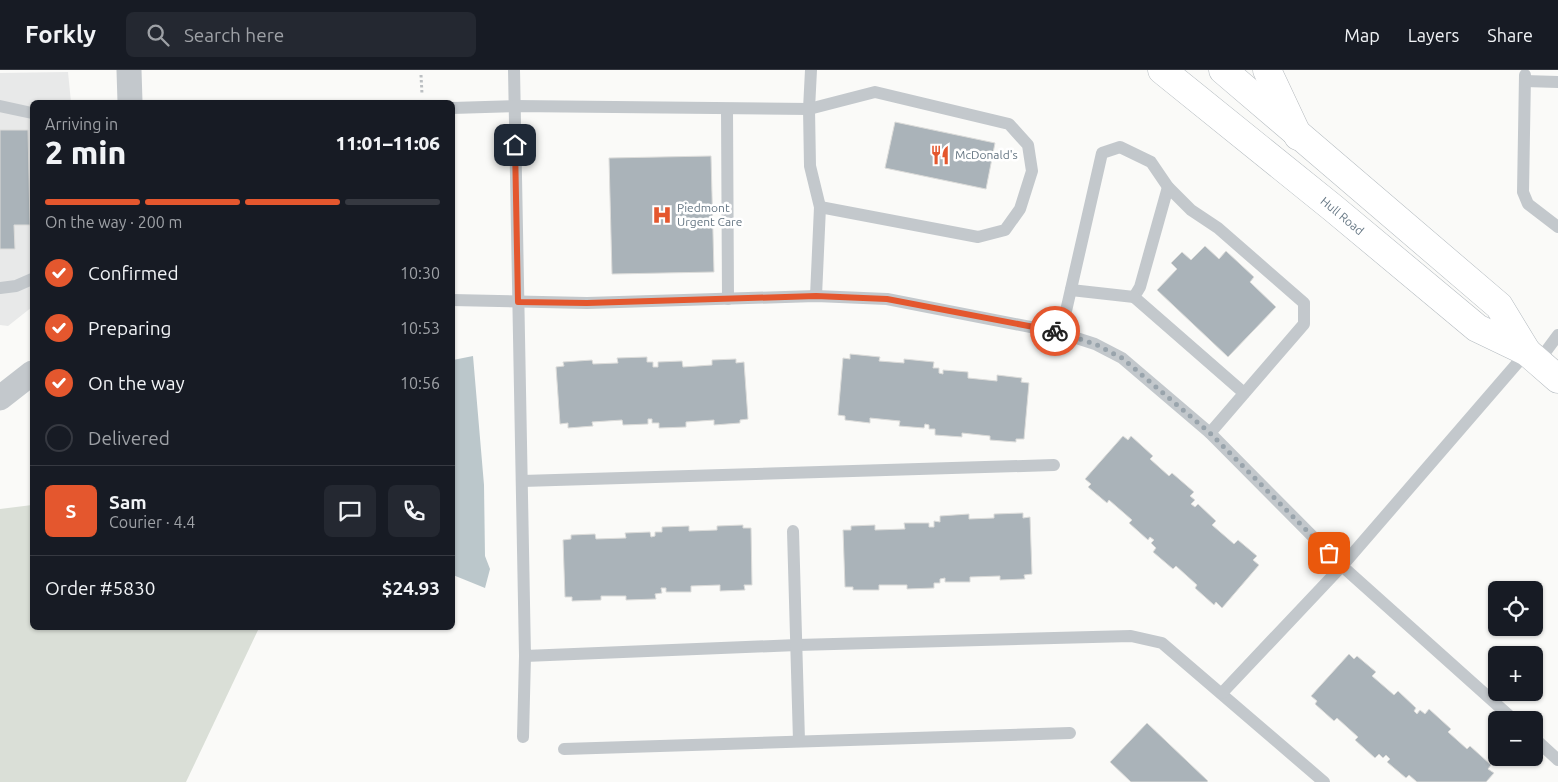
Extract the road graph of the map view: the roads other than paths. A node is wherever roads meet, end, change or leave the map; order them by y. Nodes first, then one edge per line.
1 (129, 70) edge
2 (514, 70) edge
3 (811, 70) edge
4 (1162, 70) edge
5 (1223, 70) edge
6 (1267, 70) edge
7 (1525, 74) edge
8 (1558, 82) edge
9 (130, 100) edge
10 (0, 106) edge
11 (514, 106) junction
12 (455, 108) edge
13 (727, 109) junction
14 (810, 109) junction
15 (30, 113) edge
16 (1298, 136) junction
17 (1168, 188) junction
18 (820, 207) junction
19 (1558, 227) edge
20 (30, 281) edge
21 (0, 288) edge
22 (1071, 290) junction
23 (816, 296) junction
24 (1134, 297) junction
25 (728, 299) junction
26 (455, 300) edge
27 (518, 302) junction
28 (1061, 333) junction
29 (1558, 335) edge
30 (1541, 365) edge
31 (30, 375) edge
32 (1244, 393) junction
33 (0, 398) edge
34 (1210, 433) junction
35 (1054, 465) dead end
36 (522, 481) junction
37 (793, 531) dead end
38 (1342, 566) junction
39 (797, 645) junction
40 (525, 656) junction
41 (1222, 693) junction
42 (1504, 711) edge
43 (1070, 733) dead end
44 (523, 737) dead end
45 (799, 742) junction
46 (1543, 746) edge
47 (564, 749) dead end
48 (1558, 760) edge
49 (1324, 782) edge

1 - 9 street
2 - 11 lane
3 - 14 lane
4 - 30 main road, Hull Road
5 - 16 main road
6 - 16 main road
7 - 8 lane
7 - 19 lane
10 - 15 lane
11 - 12 lane
11 - 13 lane
11 - 27 lane
13 - 14 lane
13 - 25 lane
14 - 18 lane
14 - 18 lane
16 - 30 main road
17 - 22 lane
17 - 24 lane
17 - 32 lane
18 - 23 lane
20 - 21 lane
22 - 24 lane
22 - 28 lane
23 - 25 lane
23 - 28 lane
24 - 32 lane
25 - 27 lane
26 - 27 lane
27 - 36 lane
28 - 34 lane
29 - 30 lane
30 - 38 lane
31 - 33 street
32 - 34 lane
34 - 38 lane
35 - 36 lane
36 - 40 lane
37 - 39 lane
38 - 41 lane
38 - 42 lane
39 - 40 lane
39 - 41 lane
39 - 45 lane
40 - 44 lane
41 - 49 lane
43 - 45 lane
45 - 47 lane
46 - 48 lane

